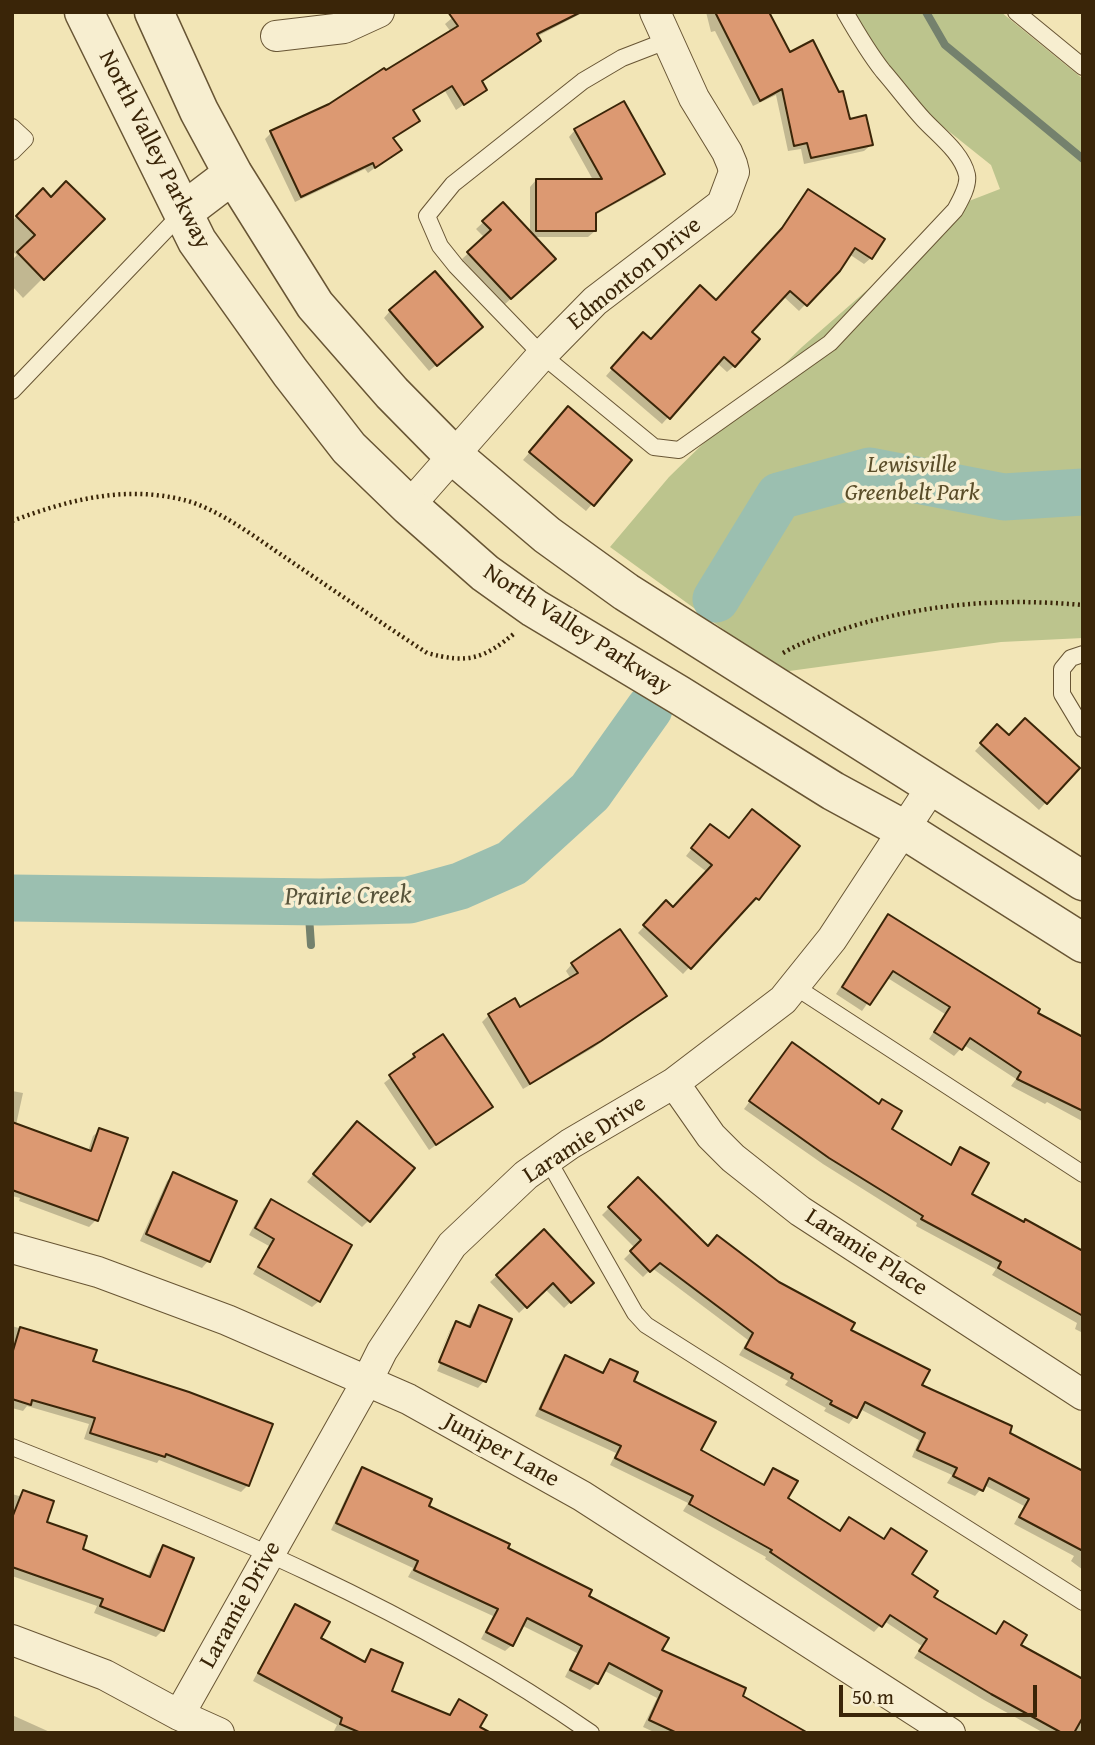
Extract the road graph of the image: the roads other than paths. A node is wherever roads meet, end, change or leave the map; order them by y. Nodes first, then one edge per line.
1 (84, 12) edge
2 (154, 12) edge
3 (379, 12) edge
4 (655, 12) edge
5 (845, 12) edge
6 (1016, 12) edge
7 (276, 36) dead end
8 (666, 41) junction
9 (1083, 68) edge
10 (12, 127) edge
11 (12, 152) edge
12 (233, 174) junction
13 (183, 212) junction
14 (542, 355) junction
15 (12, 391) edge
16 (454, 456) junction
17 (409, 506) junction
18 (1083, 653) edge
19 (1083, 729) edge
20 (933, 785) junction
21 (903, 829) junction
22 (1083, 881) edge
23 (1083, 943) edge
24 (794, 986) junction
25 (674, 1083) junction
26 (548, 1160) junction
27 (1083, 1174) edge
28 (12, 1248) edge
29 (367, 1381) junction
30 (1083, 1395) edge
31 (12, 1447) edge
32 (270, 1553) junction
33 (1083, 1602) edge
34 (12, 1640) edge
35 (179, 1715) junction
36 (219, 1733) edge
37 (591, 1733) edge
38 (950, 1733) edge

1 - 13 street, North Valley Parkway
2 - 12 street
3 - 7 street
4 - 8 street, Edmonton Drive
5 - 14 lane
6 - 9 lane
8 - 14 street, Edmonton Drive
8 - 14 lane
10 - 11 lane
12 - 13 street
12 - 16 street
13 - 15 lane
13 - 17 street, North Valley Parkway
14 - 16 street, Edmonton Drive
16 - 17 street, Edmonton Drive
16 - 20 street
17 - 21 street, North Valley Parkway
18 - 19 lane
20 - 21 street, Laramie Drive
20 - 22 street
21 - 23 street, North Valley Parkway
21 - 24 street, Laramie Drive
24 - 25 street, Laramie Drive
24 - 27 lane
25 - 26 street, Laramie Drive
25 - 30 street, Laramie Place
26 - 29 street, Laramie Drive
26 - 33 lane
28 - 29 street, Juniper Lane
29 - 32 street, Laramie Drive
29 - 38 street, Juniper Lane
31 - 32 lane
32 - 35 street, Laramie Drive
32 - 37 lane
34 - 35 street
35 - 36 street

